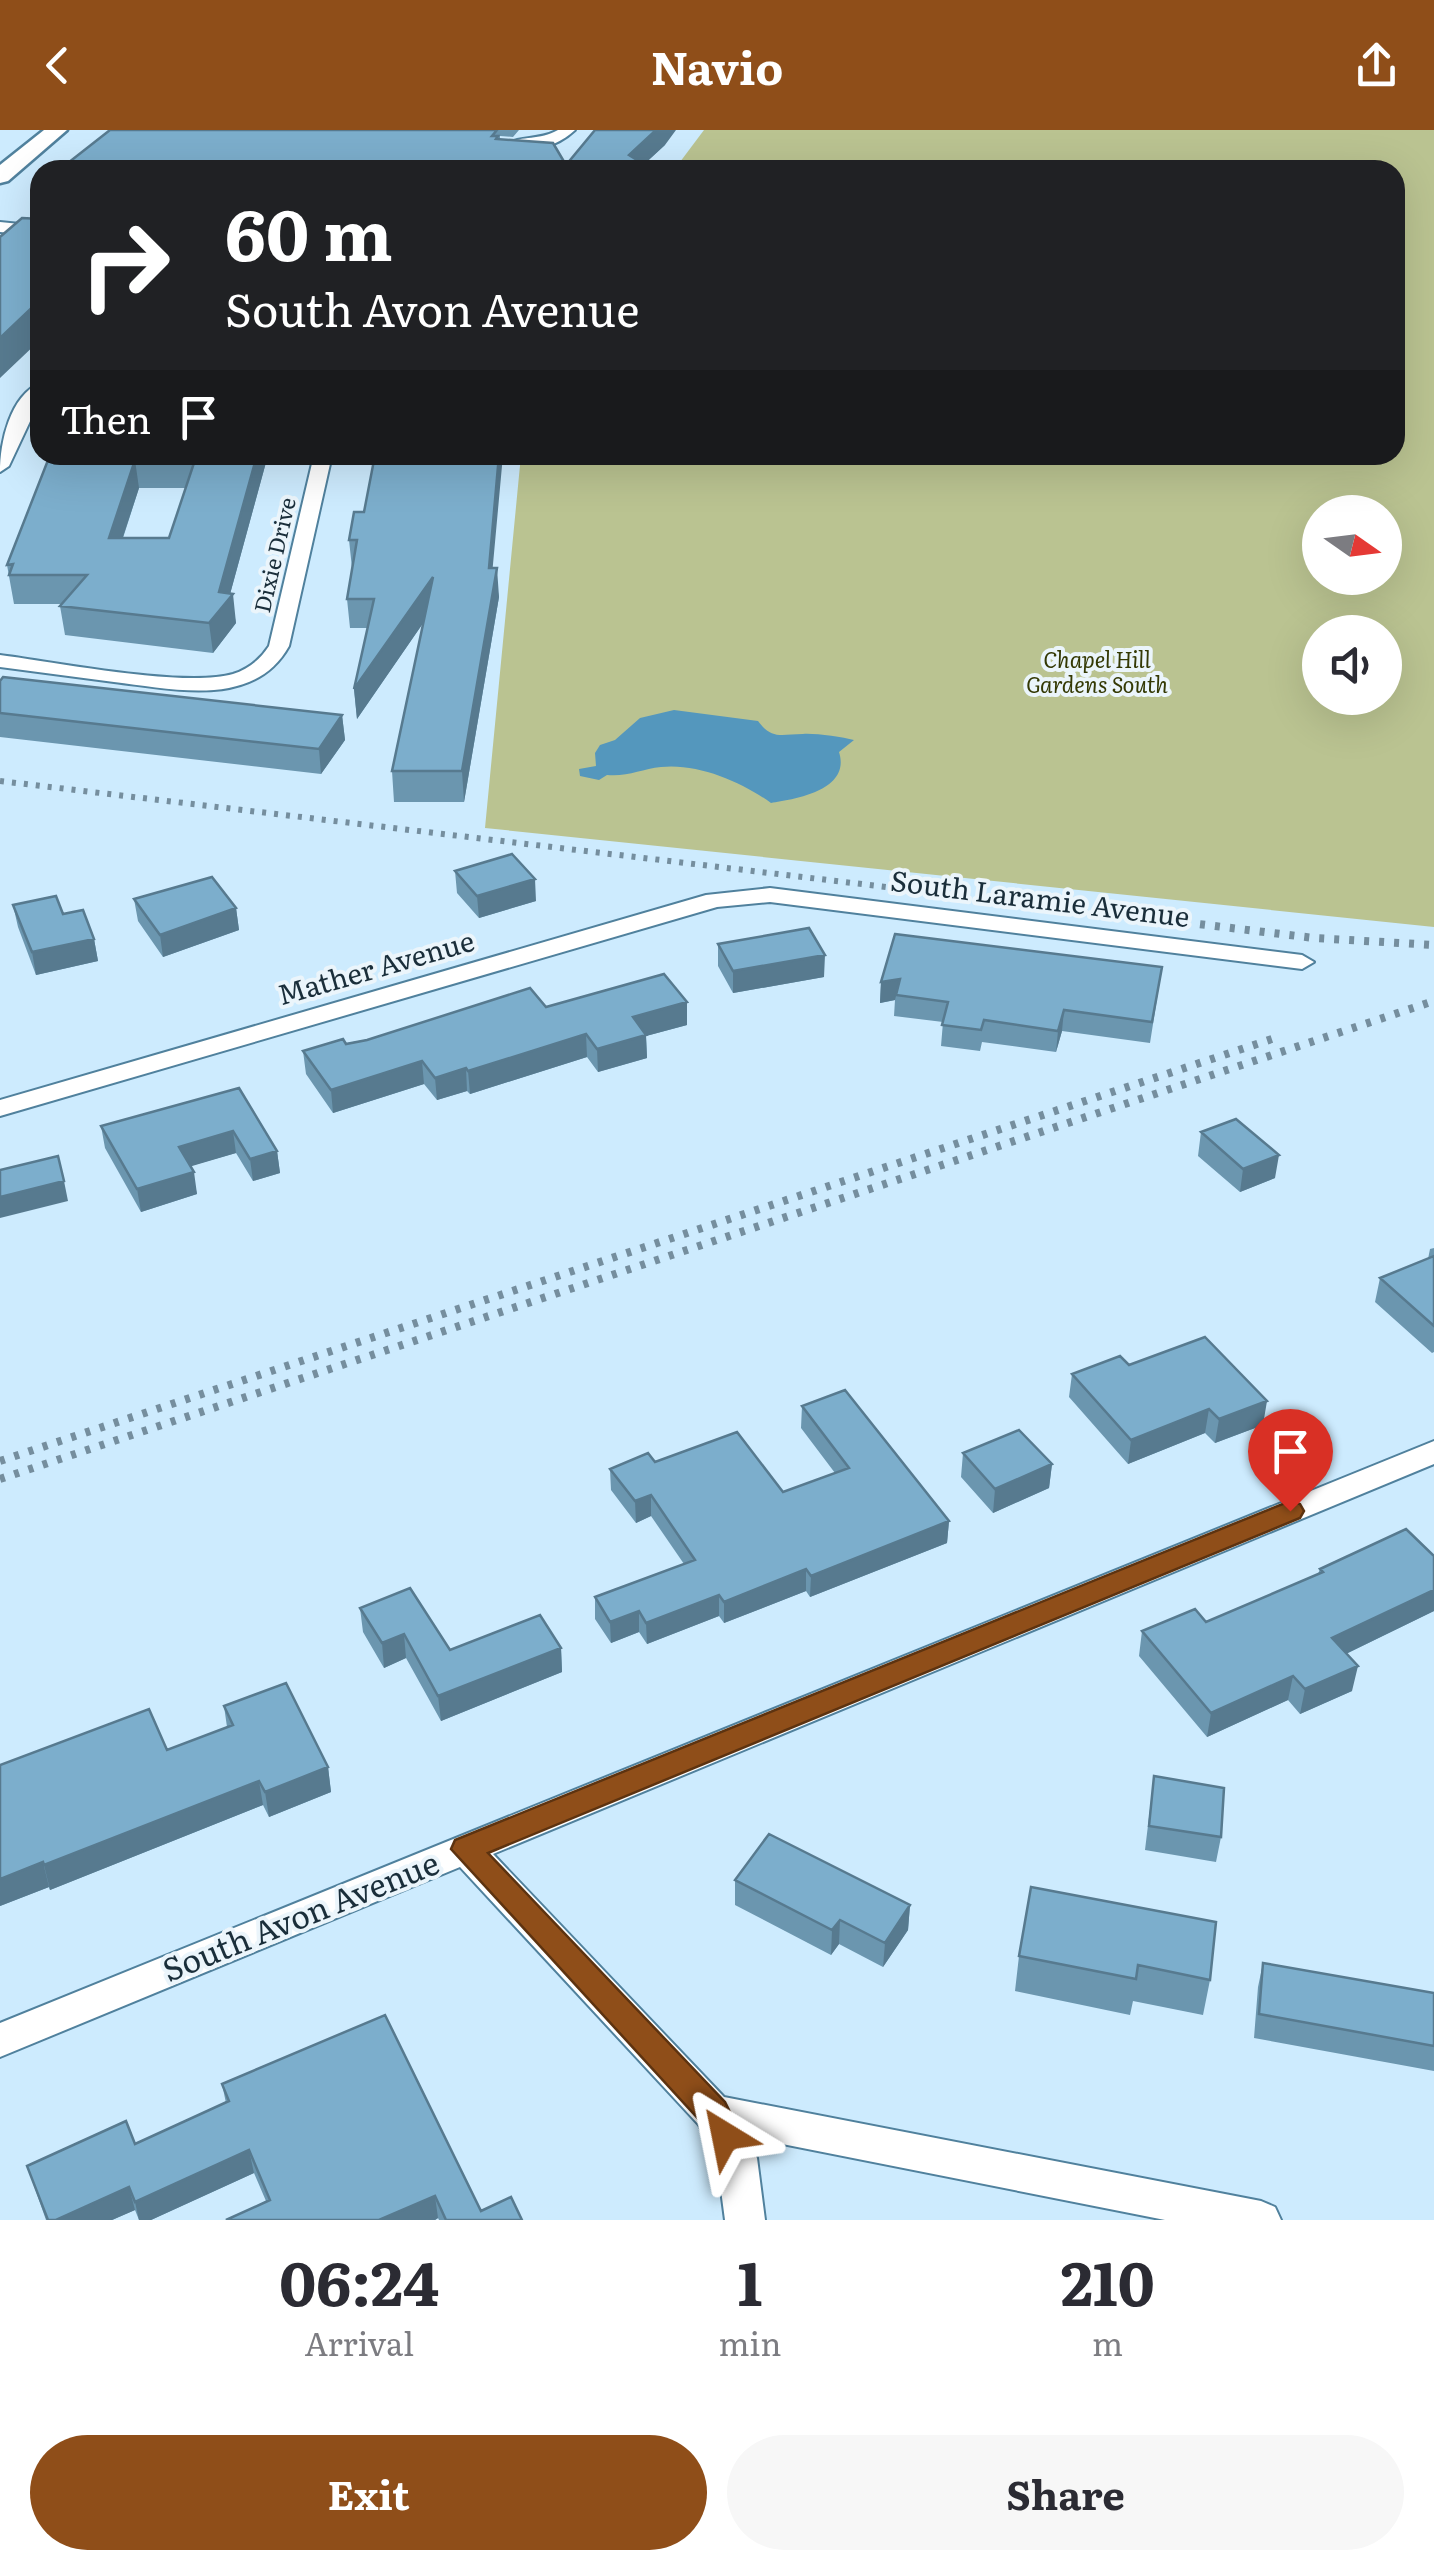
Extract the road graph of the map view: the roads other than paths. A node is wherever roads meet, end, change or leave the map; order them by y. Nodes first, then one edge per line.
1 (57, 130) edge
2 (568, 130) edge
3 (81, 137) dead end
4 (505, 144) edge
5 (52, 160) edge
6 (30, 174) edge
7 (6, 185) edge
8 (0, 227) edge
9 (30, 230) edge
10 (30, 401) edge
11 (321, 465) edge
12 (0, 466) edge
13 (0, 661) edge
14 (770, 895) joint
15 (1302, 962) dead end
16 (0, 1108) edge
17 (1434, 1452) edge
18 (466, 1849) junction
19 (0, 2040) edge
20 (714, 2113) junction
21 (745, 2220) edge
22 (1261, 2220) edge

1 - 7 street
2 - 4 street
3 - 5 street
6 - 7 street
8 - 9 street
10 - 12 street
11 - 13 street, Dixie Drive
14 - 15 street, South Laramie Avenue
14 - 16 street, Mather Avenue
17 - 18 street, South Avon Avenue
18 - 19 street, South Avon Avenue
18 - 20 street
20 - 21 street
20 - 22 street

